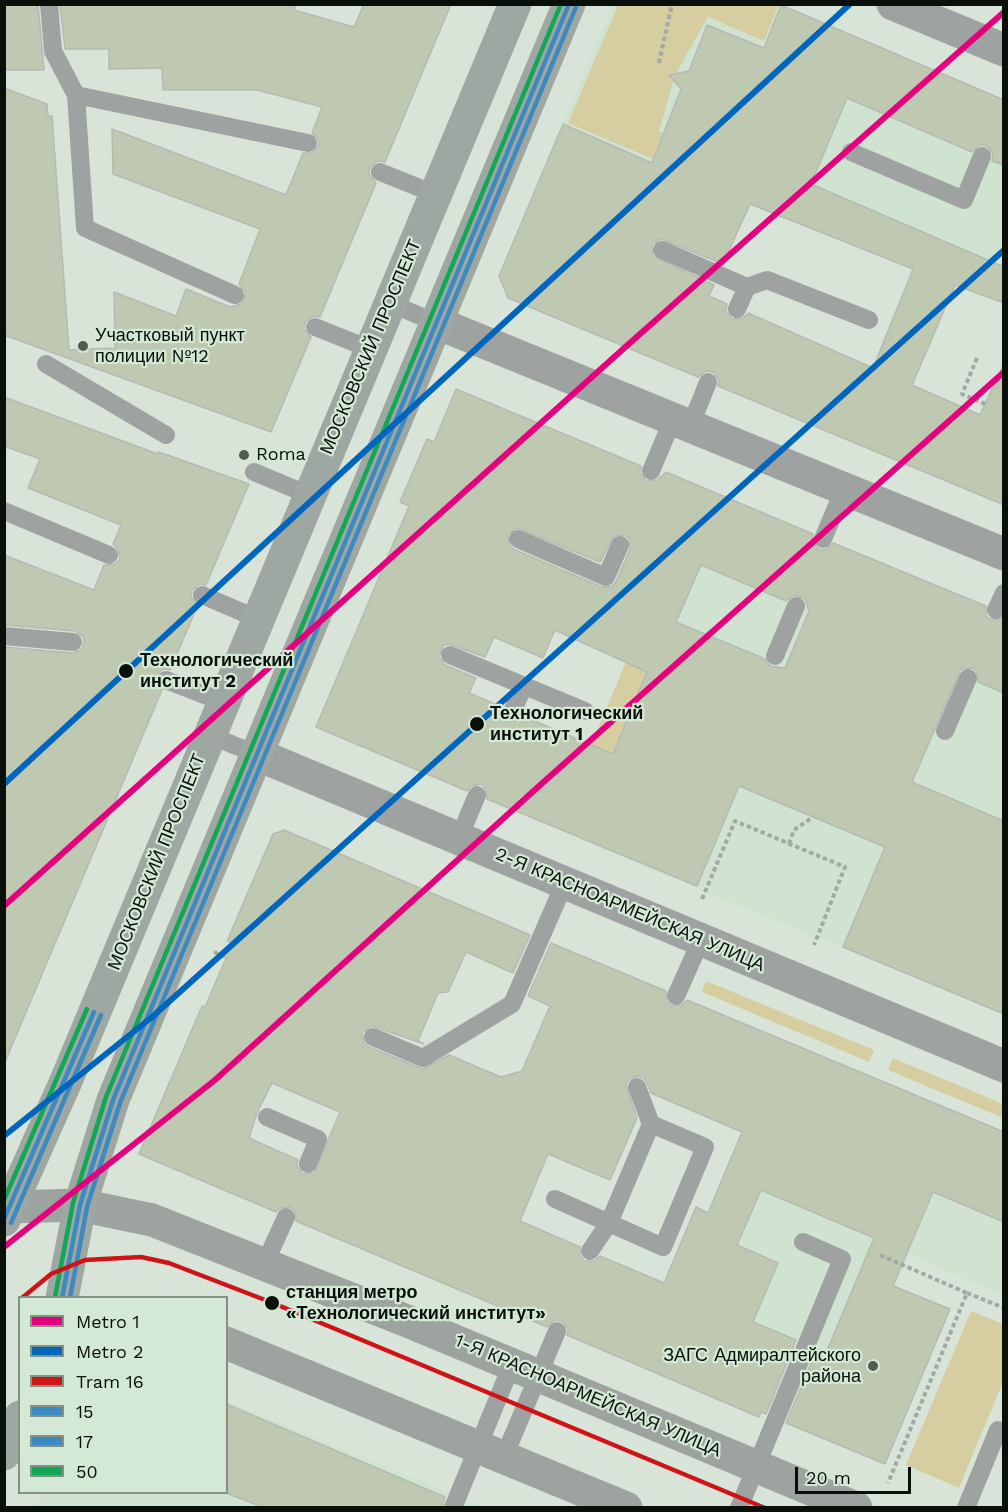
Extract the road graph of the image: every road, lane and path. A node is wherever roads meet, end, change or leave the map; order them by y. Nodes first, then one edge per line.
1 (49, 4) edge
2 (514, 4) edge
3 (569, 4) edge
4 (672, 4) edge
5 (911, 8) edge
6 (1004, 50) edge
7 (659, 63) dead end
8 (76, 95) junction
9 (308, 143) dead end
10 (851, 152) dead end
11 (982, 156) dead end
12 (381, 172) dead end
13 (435, 194) junction
14 (662, 250) dead end
15 (747, 286) junction
16 (235, 295) dead end
17 (389, 303) junction
18 (737, 309) dead end
19 (869, 320) dead end
20 (437, 323) junction
21 (315, 327) dead end
22 (370, 349) junction
23 (977, 358) dead end
24 (46, 364) dead end
25 (708, 382) dead end
26 (985, 404) dead end
27 (681, 423) junction
28 (166, 435) dead end
29 (651, 471) dead end
30 (254, 472) dead end
31 (844, 489) junction
32 (309, 495) junction
33 (4, 511) edge
34 (518, 539) dead end
35 (823, 539) dead end
36 (620, 545) dead end
37 (1004, 554) edge
38 (108, 555) dead end
39 (1004, 593) edge
40 (202, 595) dead end
41 (796, 606) dead end
42 (996, 610) dead end
43 (258, 619) junction
44 (4, 636) edge
45 (73, 642) dead end
46 (450, 655) dead end
47 (775, 656) dead end
48 (968, 678) dead end
49 (166, 680) dead end
50 (524, 686) junction
51 (223, 702) junction
52 (585, 711) dead end
53 (512, 712) dead end
54 (945, 732) dead end
55 (209, 735) junction
56 (256, 754) junction
57 (477, 795) dead end
58 (813, 816) dead end
59 (459, 838) junction
60 (789, 844) junction
61 (565, 882) junction
62 (702, 899) dead end
63 (701, 940) junction
64 (814, 945) dead end
65 (210, 951) dead end
66 (226, 957) dead end
67 (676, 996) dead end
68 (373, 1037) dead end
69 (1004, 1066) edge
70 (638, 1087) dead end
71 (267, 1117) dead end
72 (651, 1124) junction
73 (308, 1164) dead end
74 (555, 1199) dead end
75 (80, 1205) junction
76 (7, 1214) edge
77 (286, 1217) dead end
78 (609, 1224) junction
79 (803, 1242) dead end
80 (590, 1251) dead end
81 (880, 1255) dead end
82 (266, 1263) junction
83 (967, 1293) junction
84 (62, 1296) edge
85 (1004, 1308) edge
86 (557, 1331) dead end
87 (228, 1344) edge
88 (525, 1370) junction
89 (18, 1422) edge
90 (998, 1430) dead end
91 (491, 1452) junction
92 (4, 1454) edge
93 (756, 1466) junction
94 (888, 1484) dead end
95 (453, 1508) edge
96 (626, 1508) edge
97 (739, 1508) edge
98 (856, 1508) edge
99 (966, 1508) edge

1 - 8 lane
2 - 13 main road, МОСКОВСКИЙ ПРОСПЕКТ
3 - 20 main road
4 - 7 path
5 - 6 street
8 - 9 lane
8 - 16 lane
10 - 11 lane
12 - 13 lane
13 - 17 main road, МОСКОВСКИЙ ПРОСПЕКТ
14 - 15 lane
15 - 18 lane
15 - 19 lane
17 - 20 lane
17 - 22 main road, МОСКОВСКИЙ ПРОСПЕКТ
20 - 27 street
20 - 56 main road
21 - 22 lane
22 - 32 main road, МОСКОВСКИЙ ПРОСПЕКТ
23 - 26 path
24 - 28 lane
25 - 27 lane
27 - 29 lane
27 - 31 street
30 - 32 lane
31 - 35 lane
31 - 37 street
32 - 43 main road, МОСКОВСКИЙ ПРОСПЕКТ
33 - 38 lane
34 - 36 lane
39 - 42 lane
40 - 43 lane
41 - 47 lane
43 - 51 main road, МОСКОВСКИЙ ПРОСПЕКТ
44 - 45 lane
46 - 50 lane
48 - 54 lane
49 - 51 lane
50 - 52 lane
50 - 53 lane
51 - 55 main road, МОСКОВСКИЙ ПРОСПЕКТ
55 - 56 lane
55 - 76 main road, МОСКОВСКИЙ ПРОСПЕКТ
56 - 59 street, 2-Я КРАСНОАРМЕЙСКАЯ УЛИЦА
56 - 75 main road
57 - 59 lane
58 - 60 path
59 - 61 street, 2-Я КРАСНОАРМЕЙСКАЯ УЛИЦА
60 - 62 path
60 - 64 path
61 - 63 street, 2-Я КРАСНОАРМЕЙСКАЯ УЛИЦА
61 - 68 lane
63 - 67 lane
63 - 69 street, 2-Я КРАСНОАРМЕЙСКАЯ УЛИЦА
65 - 66 path
70 - 72 lane
71 - 73 lane
72 - 78 lane
72 - 78 lane
74 - 78 lane
75 - 76 main road, 1-Я КРАСНОАРМЕЙСКАЯ УЛИЦА
75 - 82 main road, 1-Я КРАСНОАРМЕЙСКАЯ УЛИЦА
75 - 84 main road
77 - 82 lane
78 - 80 lane
79 - 93 lane
81 - 83 path
82 - 88 main road, 1-Я КРАСНОАРМЕЙСКАЯ УЛИЦА
83 - 85 path
83 - 94 path
86 - 88 lane
87 - 91 main road
88 - 91 lane
88 - 91 lane
88 - 93 main road, 1-Я КРАСНОАРМЕЙСКАЯ УЛИЦА
89 - 92 main road
90 - 99 lane
91 - 95 lane
91 - 96 main road
93 - 97 lane
93 - 98 main road, 1-Я КРАСНОАРМЕЙСКАЯ УЛИЦА

